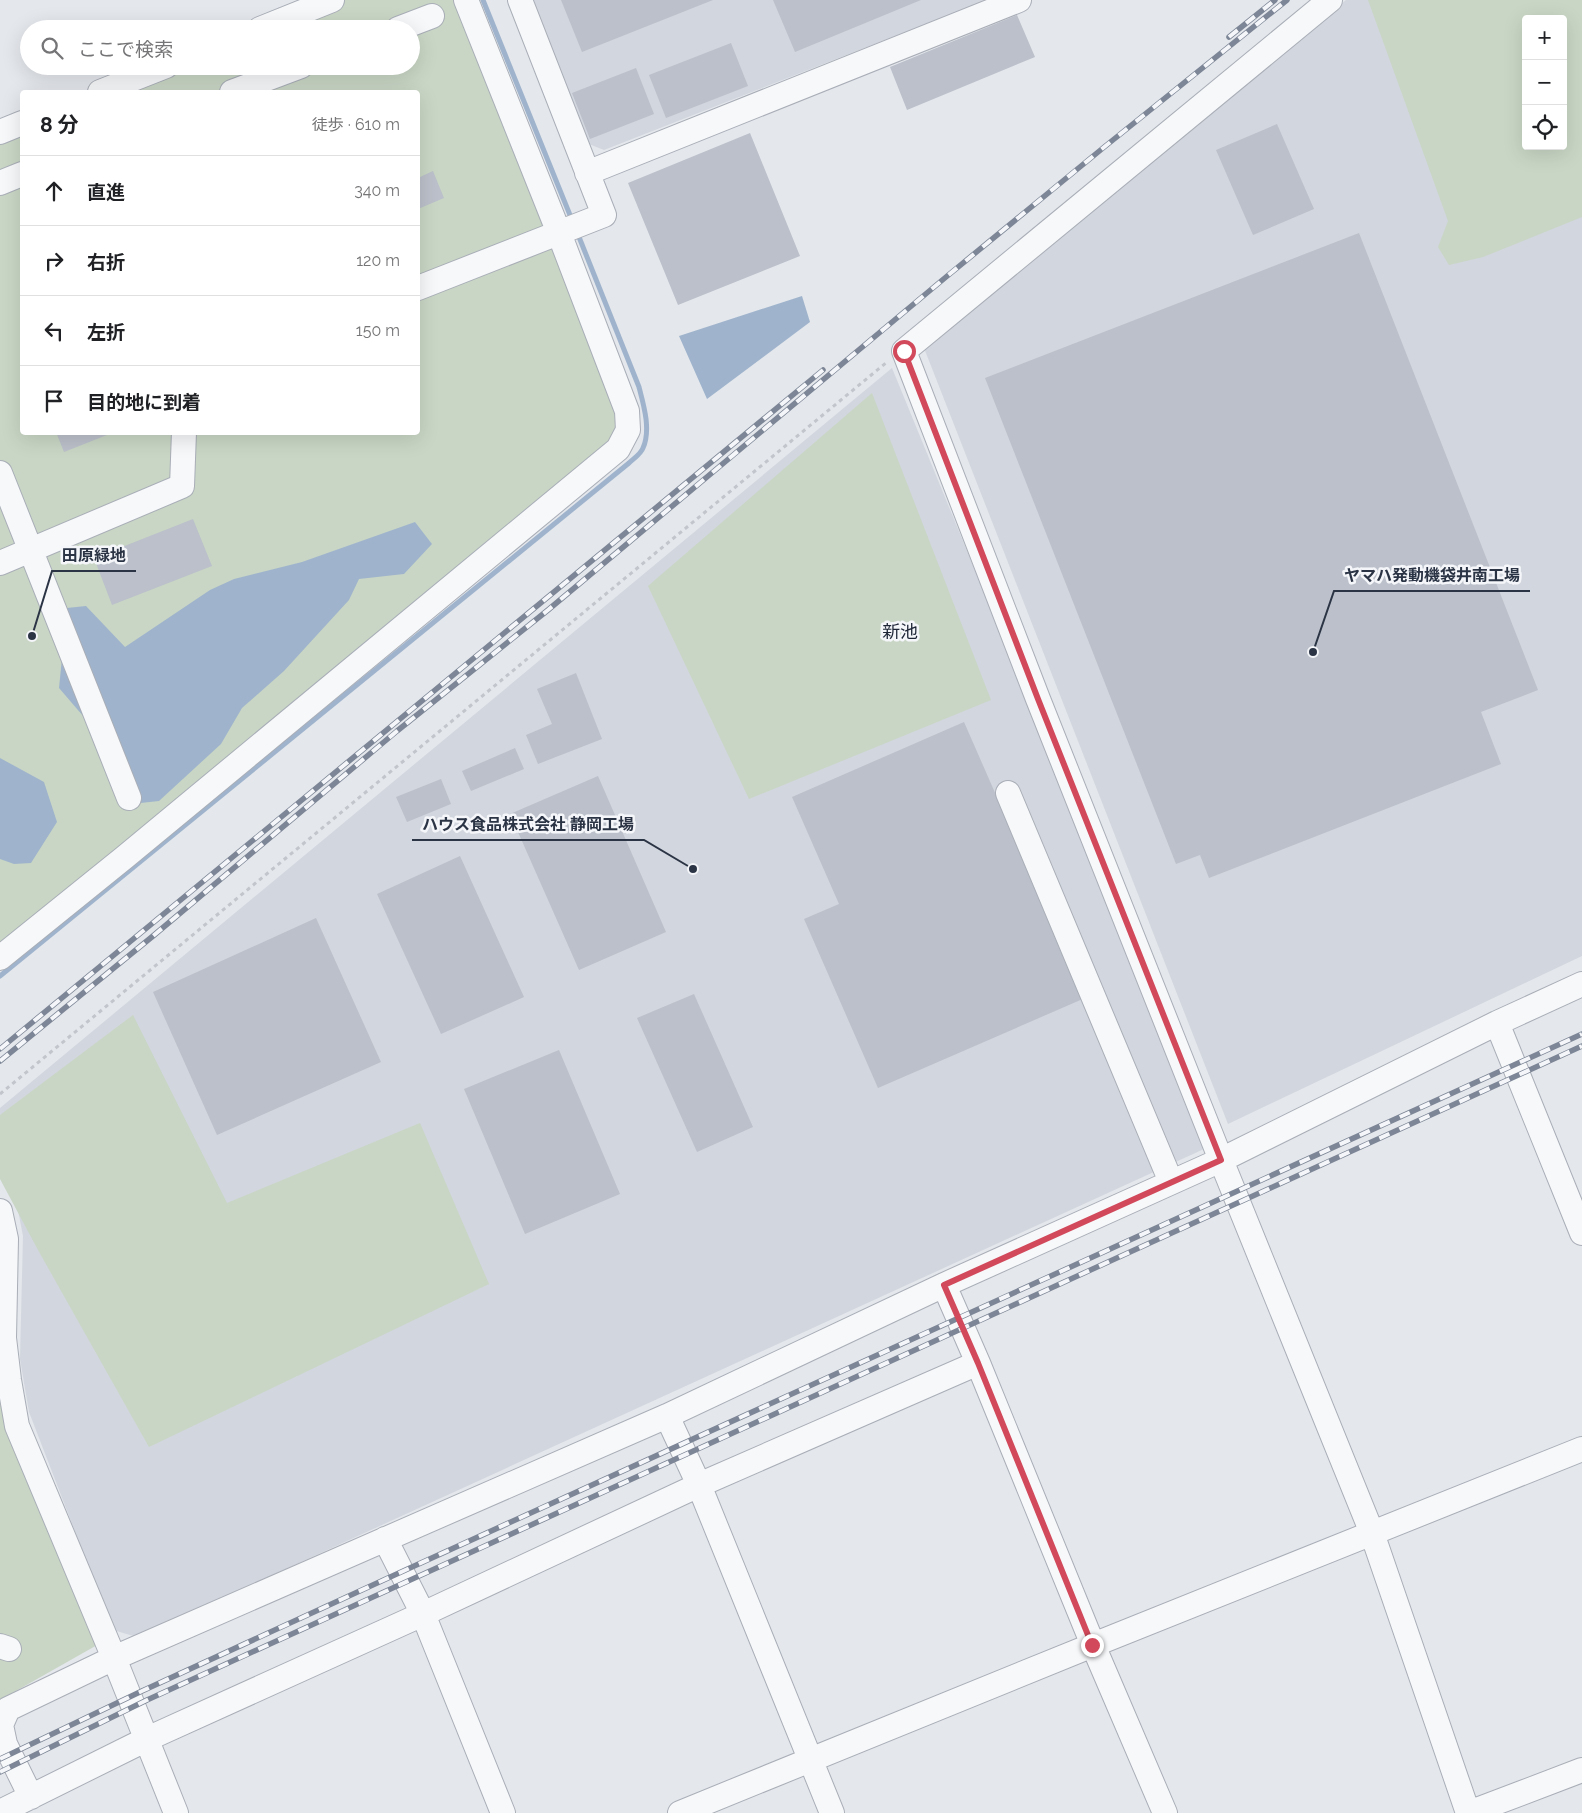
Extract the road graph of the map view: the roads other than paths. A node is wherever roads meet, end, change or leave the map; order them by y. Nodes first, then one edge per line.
1 (332, 0) edge
2 (466, 0) edge
3 (520, 0) edge
4 (1019, 0) edge
5 (1330, 0) edge
6 (432, 16) dead end
7 (282, 20) edge
8 (420, 21) edge
9 (143, 75) edge
10 (277, 75) edge
11 (105, 90) edge
12 (237, 90) edge
13 (20, 124) edge
14 (0, 132) edge
15 (587, 173) junction
16 (20, 175) edge
17 (0, 183) edge
18 (559, 233) junction
19 (420, 287) edge
20 (184, 435) edge
21 (0, 473) edge
22 (32, 551) junction
23 (0, 563) edge
24 (1008, 793) dead end
25 (129, 798) dead end
26 (0, 958) edge
27 (1582, 984) edge
28 (1497, 1023) junction
29 (1221, 1160) junction
30 (1171, 1182) junction
31 (0, 1211) edge
32 (1582, 1233) edge
33 (944, 1285) junction
34 (978, 1363) junction
35 (667, 1416) junction
36 (1582, 1450) edge
37 (699, 1485) junction
38 (1372, 1533) junction
39 (385, 1539) junction
40 (423, 1614) junction
41 (1092, 1645) junction
42 (114, 1658) junction
43 (146, 1739) junction
44 (810, 1759) junction
45 (1582, 1770) edge
46 (31, 1796) junction
47 (0, 1812) edge
48 (176, 1813) edge
49 (503, 1813) edge
50 (680, 1813) edge
51 (832, 1813) edge
52 (1165, 1813) edge
53 (1468, 1813) edge

1 - 7 street
2 - 18 street
3 - 15 street
4 - 15 street
5 - 29 street
6 - 8 street
9 - 11 street
10 - 12 street
13 - 14 street
15 - 18 street
16 - 17 street
18 - 19 street
18 - 26 street
20 - 22 street
21 - 22 street
22 - 23 street
22 - 25 street
24 - 30 street
27 - 28 street
28 - 29 street
28 - 32 street
29 - 30 street
29 - 38 street
30 - 33 street
31 - 42 street
33 - 34 street
33 - 35 street
34 - 37 street
34 - 41 street
35 - 37 street
35 - 39 street
36 - 38 street
37 - 40 street
37 - 44 street
38 - 41 street
38 - 53 street
39 - 40 street
39 - 42 street
40 - 43 street
40 - 49 street
41 - 44 street
41 - 52 street
42 - 43 street
42 - 46 street
43 - 46 street
43 - 48 street
44 - 50 street
44 - 51 street
45 - 53 street
46 - 47 street

